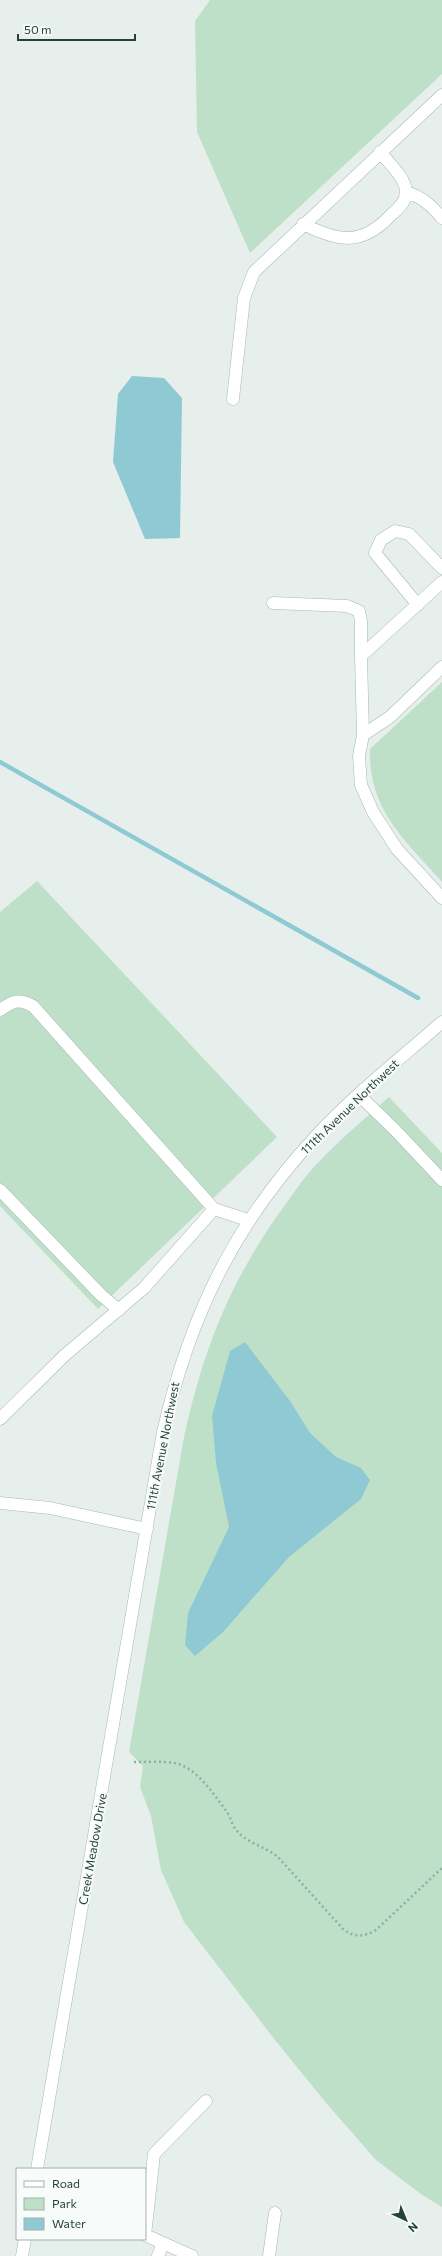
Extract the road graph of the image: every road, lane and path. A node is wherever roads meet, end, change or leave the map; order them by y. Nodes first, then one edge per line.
1 (442, 95) edge
2 (380, 152) junction
3 (406, 192) junction
4 (442, 218) edge
5 (303, 224) junction
6 (233, 399) dead end
7 (442, 568) edge
8 (442, 582) edge
9 (273, 603) dead end
10 (418, 604) junction
11 (361, 656) junction
12 (442, 667) edge
13 (363, 735) junction
14 (442, 898) edge
15 (0, 1010) edge
16 (442, 1022) edge
17 (359, 1095) junction
18 (442, 1180) edge
19 (0, 1190) edge
20 (214, 1208) junction
21 (248, 1220) junction
22 (119, 1310) junction
23 (0, 1419) edge
24 (0, 1503) edge
25 (147, 1529) junction
26 (134, 1762) dead end
27 (442, 1868) edge
28 (206, 2102) dead end
29 (37, 2168) edge
30 (274, 2213) dead end
31 (146, 2226) edge
32 (146, 2235) edge
33 (25, 2240) edge
34 (163, 2243) junction
35 (22, 2256) edge
36 (158, 2256) edge
37 (192, 2256) edge
38 (269, 2256) edge

1 - 2 street
2 - 3 street
2 - 5 street
3 - 4 street
3 - 5 street
5 - 6 street
7 - 10 street
8 - 10 street
9 - 11 street
10 - 11 street
11 - 13 street
12 - 13 street
13 - 14 street
15 - 20 street
16 - 17 street, 111th Avenue Northwest
17 - 18 street
17 - 21 street, 111th Avenue Northwest
19 - 22 street
20 - 21 street
20 - 22 street
21 - 25 street, 111th Avenue Northwest
22 - 23 street
24 - 25 street
25 - 29 street, Creek Meadow Drive
26 - 27 path
28 - 31 street
30 - 38 street
32 - 34 street
33 - 35 street
34 - 36 street
34 - 37 street

